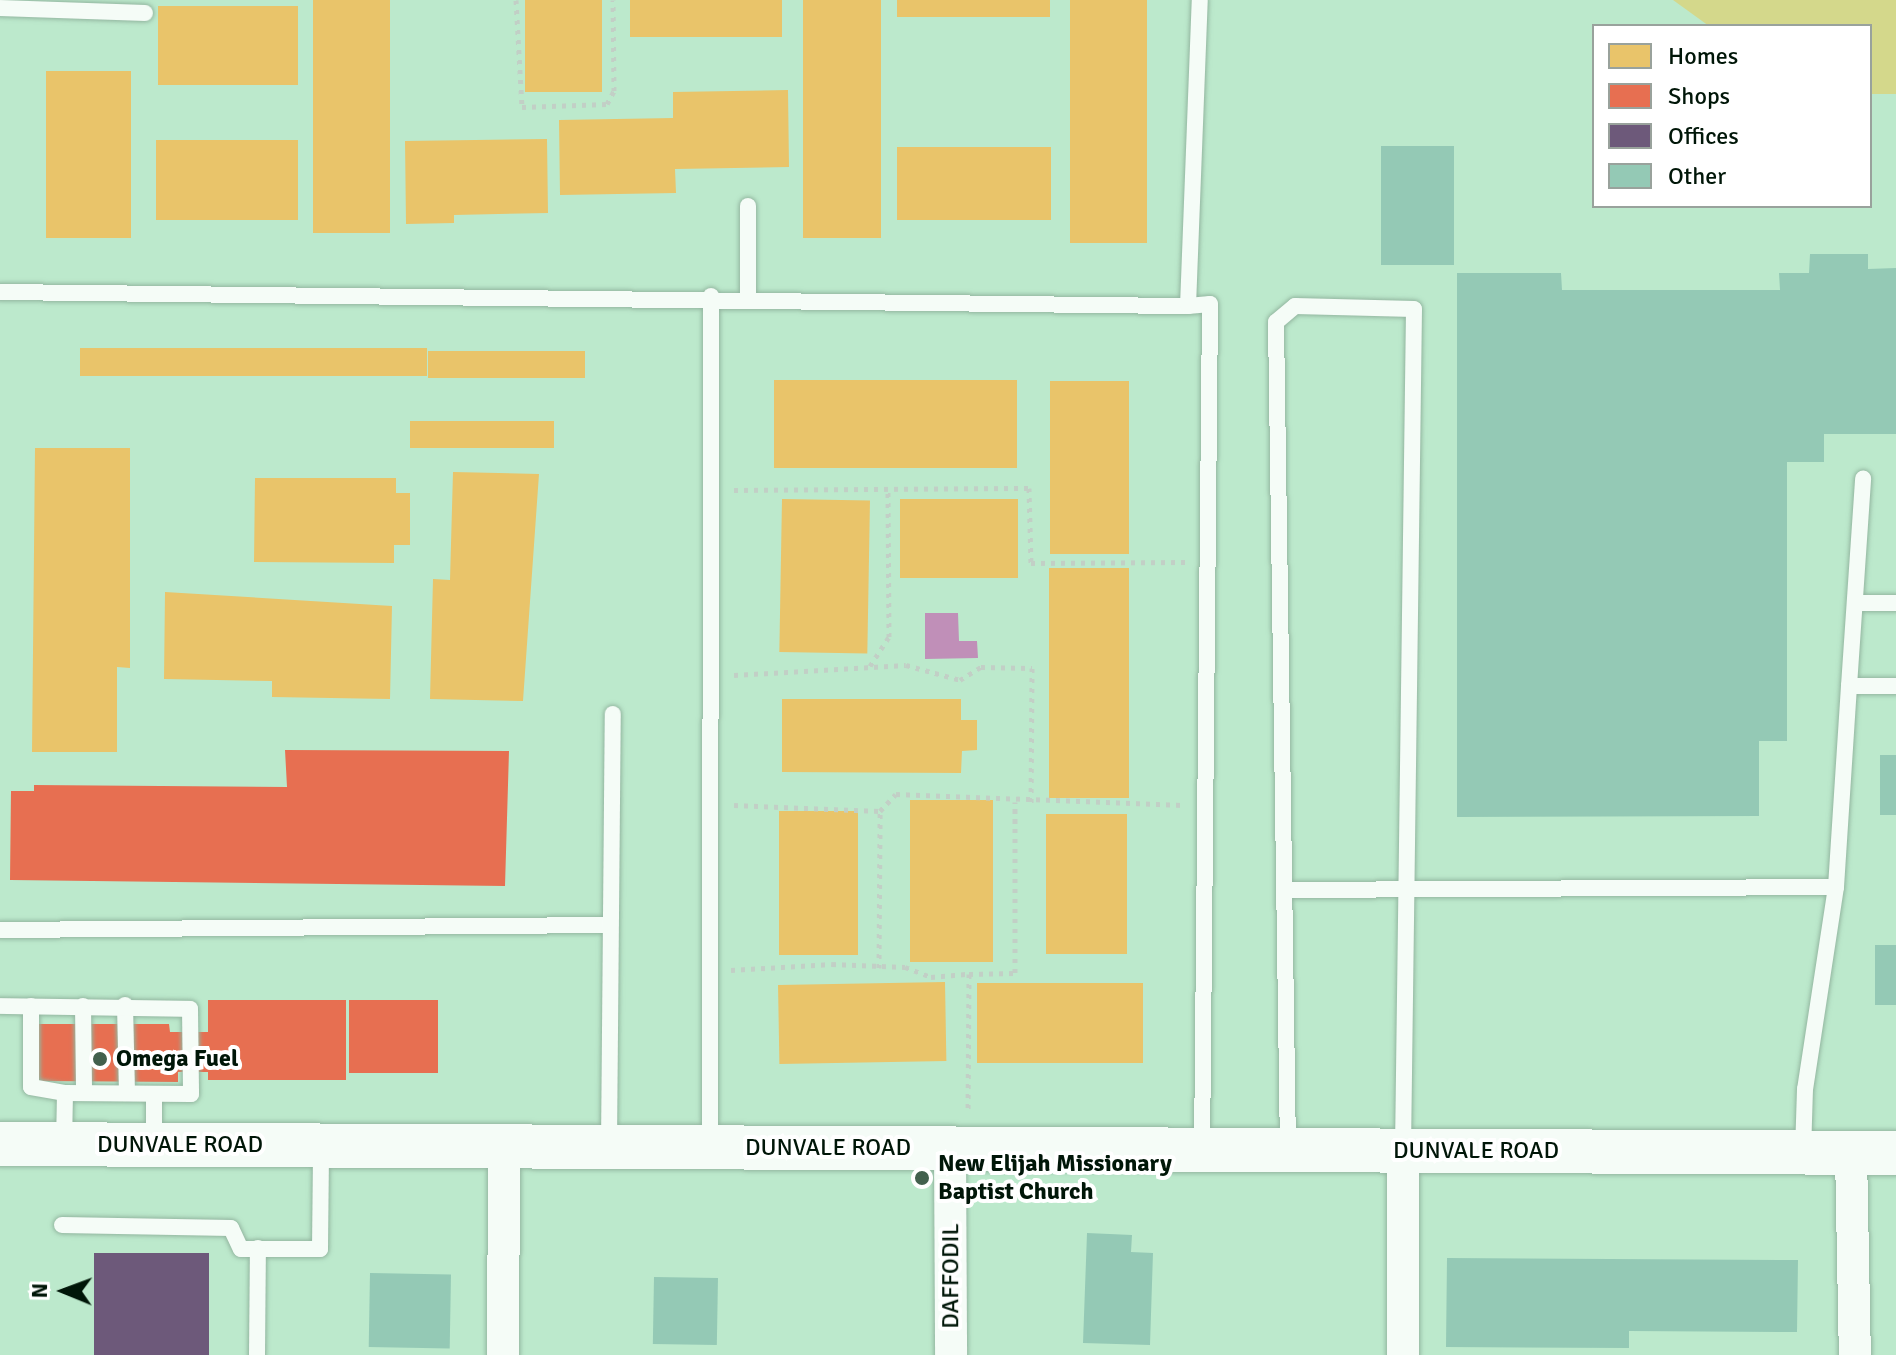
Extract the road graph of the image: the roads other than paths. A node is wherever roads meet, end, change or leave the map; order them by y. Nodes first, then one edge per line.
1 (1200, 0) edge
2 (0, 8) edge
3 (145, 13) dead end
4 (748, 206) dead end
5 (0, 292) edge
6 (711, 296) junction
7 (748, 297) junction
8 (1188, 306) junction
9 (1863, 478) dead end
10 (1857, 603) junction
11 (1896, 603) edge
12 (1849, 686) junction
13 (1896, 686) edge
14 (613, 714) dead end
15 (1836, 887) junction
16 (1286, 890) junction
17 (1411, 890) junction
18 (609, 925) junction
19 (0, 930) edge
20 (125, 1005) junction
21 (0, 1006) edge
22 (31, 1006) junction
23 (83, 1006) junction
24 (65, 1093) junction
25 (84, 1093) junction
26 (127, 1093) junction
27 (154, 1094) junction
28 (0, 1144) edge
29 (64, 1144) junction
30 (154, 1145) junction
31 (321, 1145) junction
32 (504, 1146) junction
33 (609, 1147) junction
34 (710, 1147) junction
35 (959, 1148) junction
36 (1202, 1150) junction
37 (1403, 1150) junction
38 (1288, 1152) junction
39 (1803, 1152) junction
40 (1851, 1153) junction
41 (1896, 1153) edge
42 (62, 1225) dead end
43 (258, 1248) junction
44 (257, 1355) edge
45 (503, 1355) edge
46 (951, 1355) edge
47 (1403, 1355) edge
48 (1855, 1355) edge

1 - 8 lane
2 - 3 lane
4 - 7 lane
5 - 6 lane
6 - 7 lane
6 - 34 lane
7 - 8 lane
8 - 36 lane
9 - 10 lane
10 - 11 lane
10 - 12 lane
12 - 13 lane
12 - 15 lane
14 - 18 lane
15 - 17 lane
15 - 39 lane
16 - 17 lane
16 - 17 lane
16 - 38 lane
17 - 37 lane
18 - 19 lane
18 - 33 lane
20 - 23 lane
20 - 26 lane
20 - 27 lane
21 - 22 lane
22 - 23 lane
22 - 24 lane
23 - 25 lane
24 - 25 lane
24 - 29 lane
25 - 26 lane
26 - 27 lane
27 - 30 lane
28 - 29 street, DUNVALE ROAD
29 - 30 street, DUNVALE ROAD
30 - 31 street, DUNVALE ROAD
31 - 32 street, DUNVALE ROAD
31 - 43 lane
32 - 33 street, DUNVALE ROAD
32 - 45 street
33 - 34 street, DUNVALE ROAD
34 - 35 street, DUNVALE ROAD
35 - 36 street, DUNVALE ROAD
35 - 46 street, DAFFODIL
36 - 38 street, DUNVALE ROAD
37 - 38 street, DUNVALE ROAD
37 - 39 street, DUNVALE ROAD
37 - 47 street
39 - 40 street, DUNVALE ROAD
40 - 41 street, DUNVALE ROAD
40 - 48 street
42 - 43 lane
43 - 44 lane

